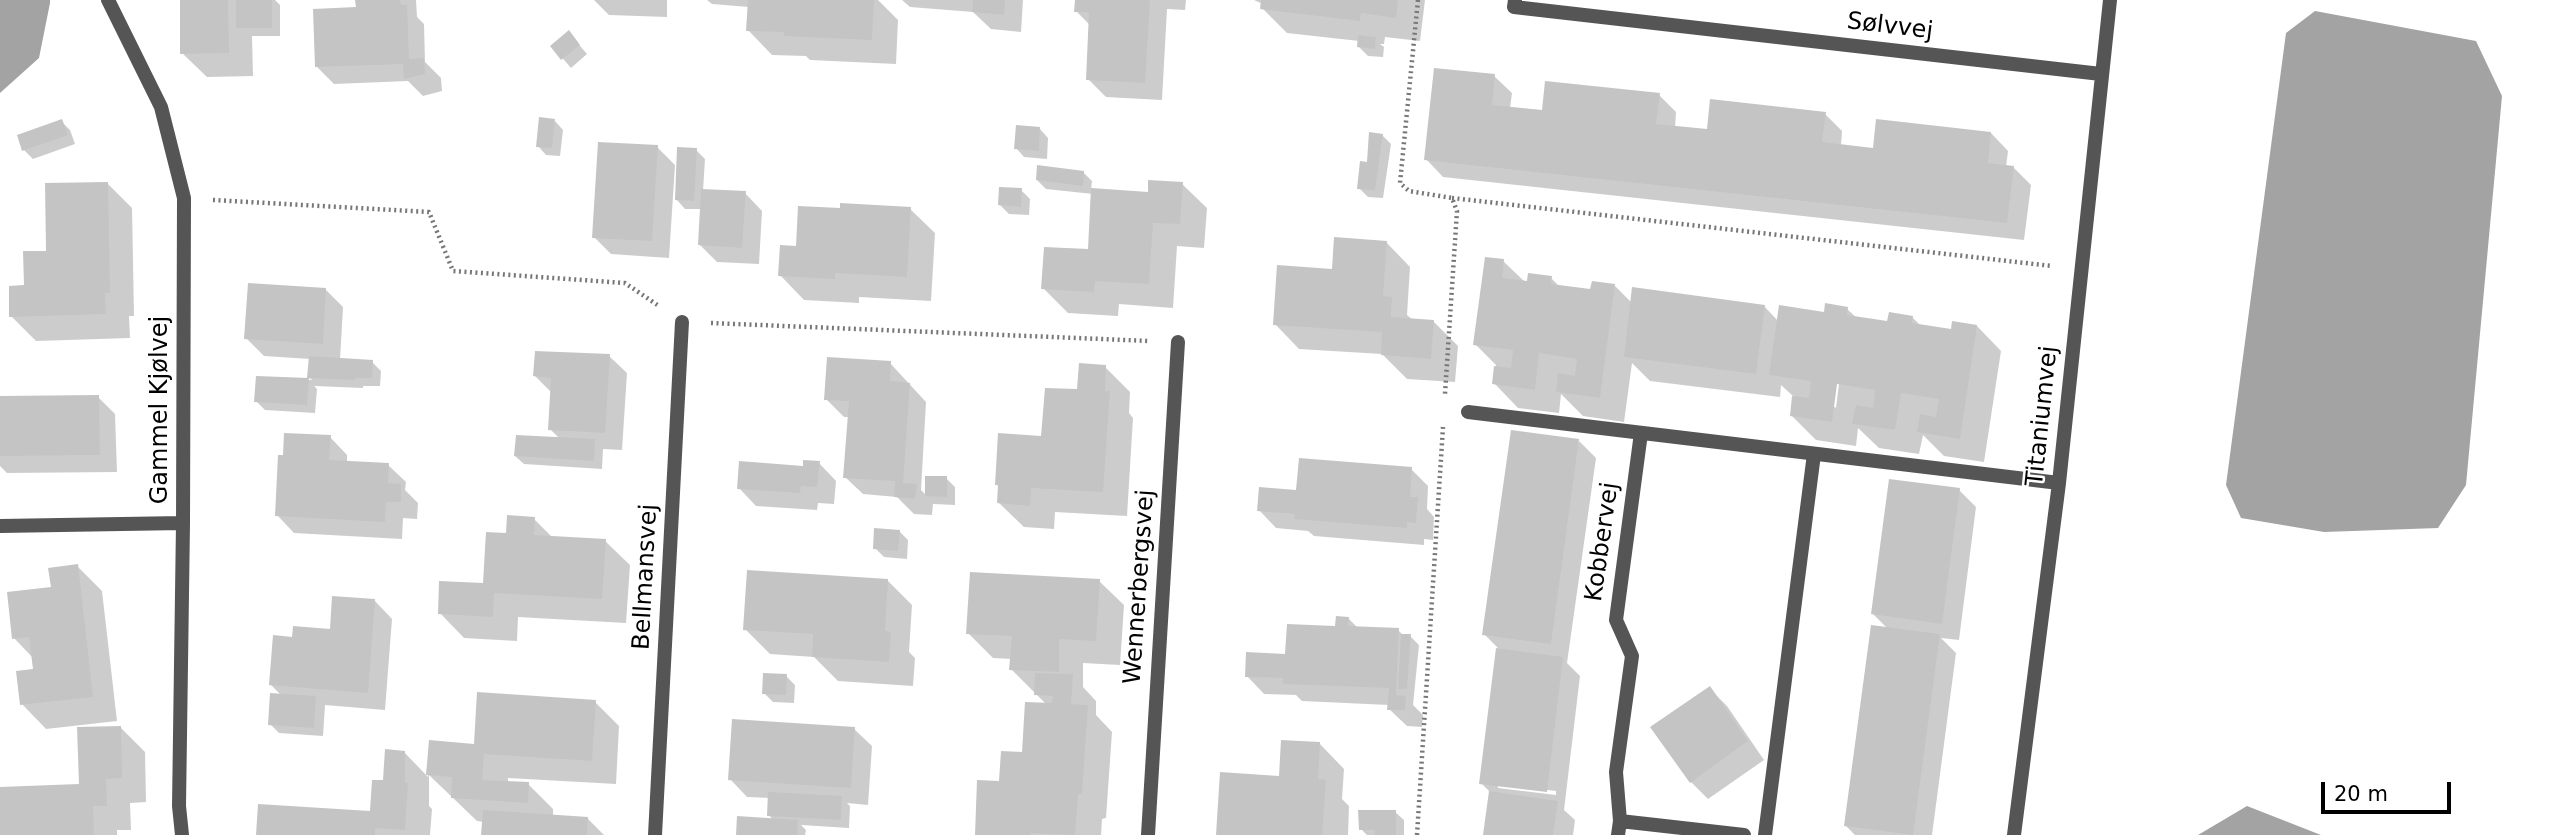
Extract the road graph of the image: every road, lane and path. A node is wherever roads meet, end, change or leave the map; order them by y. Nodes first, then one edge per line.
1 (108, 0) edge
2 (1418, 0) edge
3 (1515, 0) edge
4 (2109, 0) edge
5 (2101, 74) junction
6 (184, 198) junction
7 (1452, 198) junction
8 (2081, 269) junction
9 (682, 322) junction
10 (1178, 342) joint
11 (1445, 396) dead end
12 (1468, 412) dead end
13 (1443, 423) dead end
14 (1642, 433) junction
15 (1814, 454) junction
16 (2059, 483) junction
17 (183, 523) junction
18 (0, 526) edge
19 (1619, 828) edge
20 (182, 835) edge
21 (655, 835) edge
22 (1148, 835) edge
23 (1417, 835) edge
24 (1744, 835) edge
25 (1765, 835) edge
26 (2014, 835) edge

1 - 6 street, Gammel Kjølvej
2 - 7 path
3 - 5 street, Sølvvej
4 - 5 street, Titaniumvej
5 - 8 street, Titaniumvej
6 - 9 path
6 - 17 street, Gammel Kjølvej
7 - 8 path
7 - 11 path
8 - 16 street, Titaniumvej
9 - 10 path
9 - 21 street, Bellmansvej
10 - 22 street, Wennerbergsvej
12 - 14 street
13 - 23 path
14 - 15 street
14 - 19 street, Kobbervej
15 - 16 street
15 - 25 street
16 - 26 street, Titaniumvej
17 - 18 street
17 - 20 street, Gammel Kjølvej
19 - 24 street, Kobbervej

